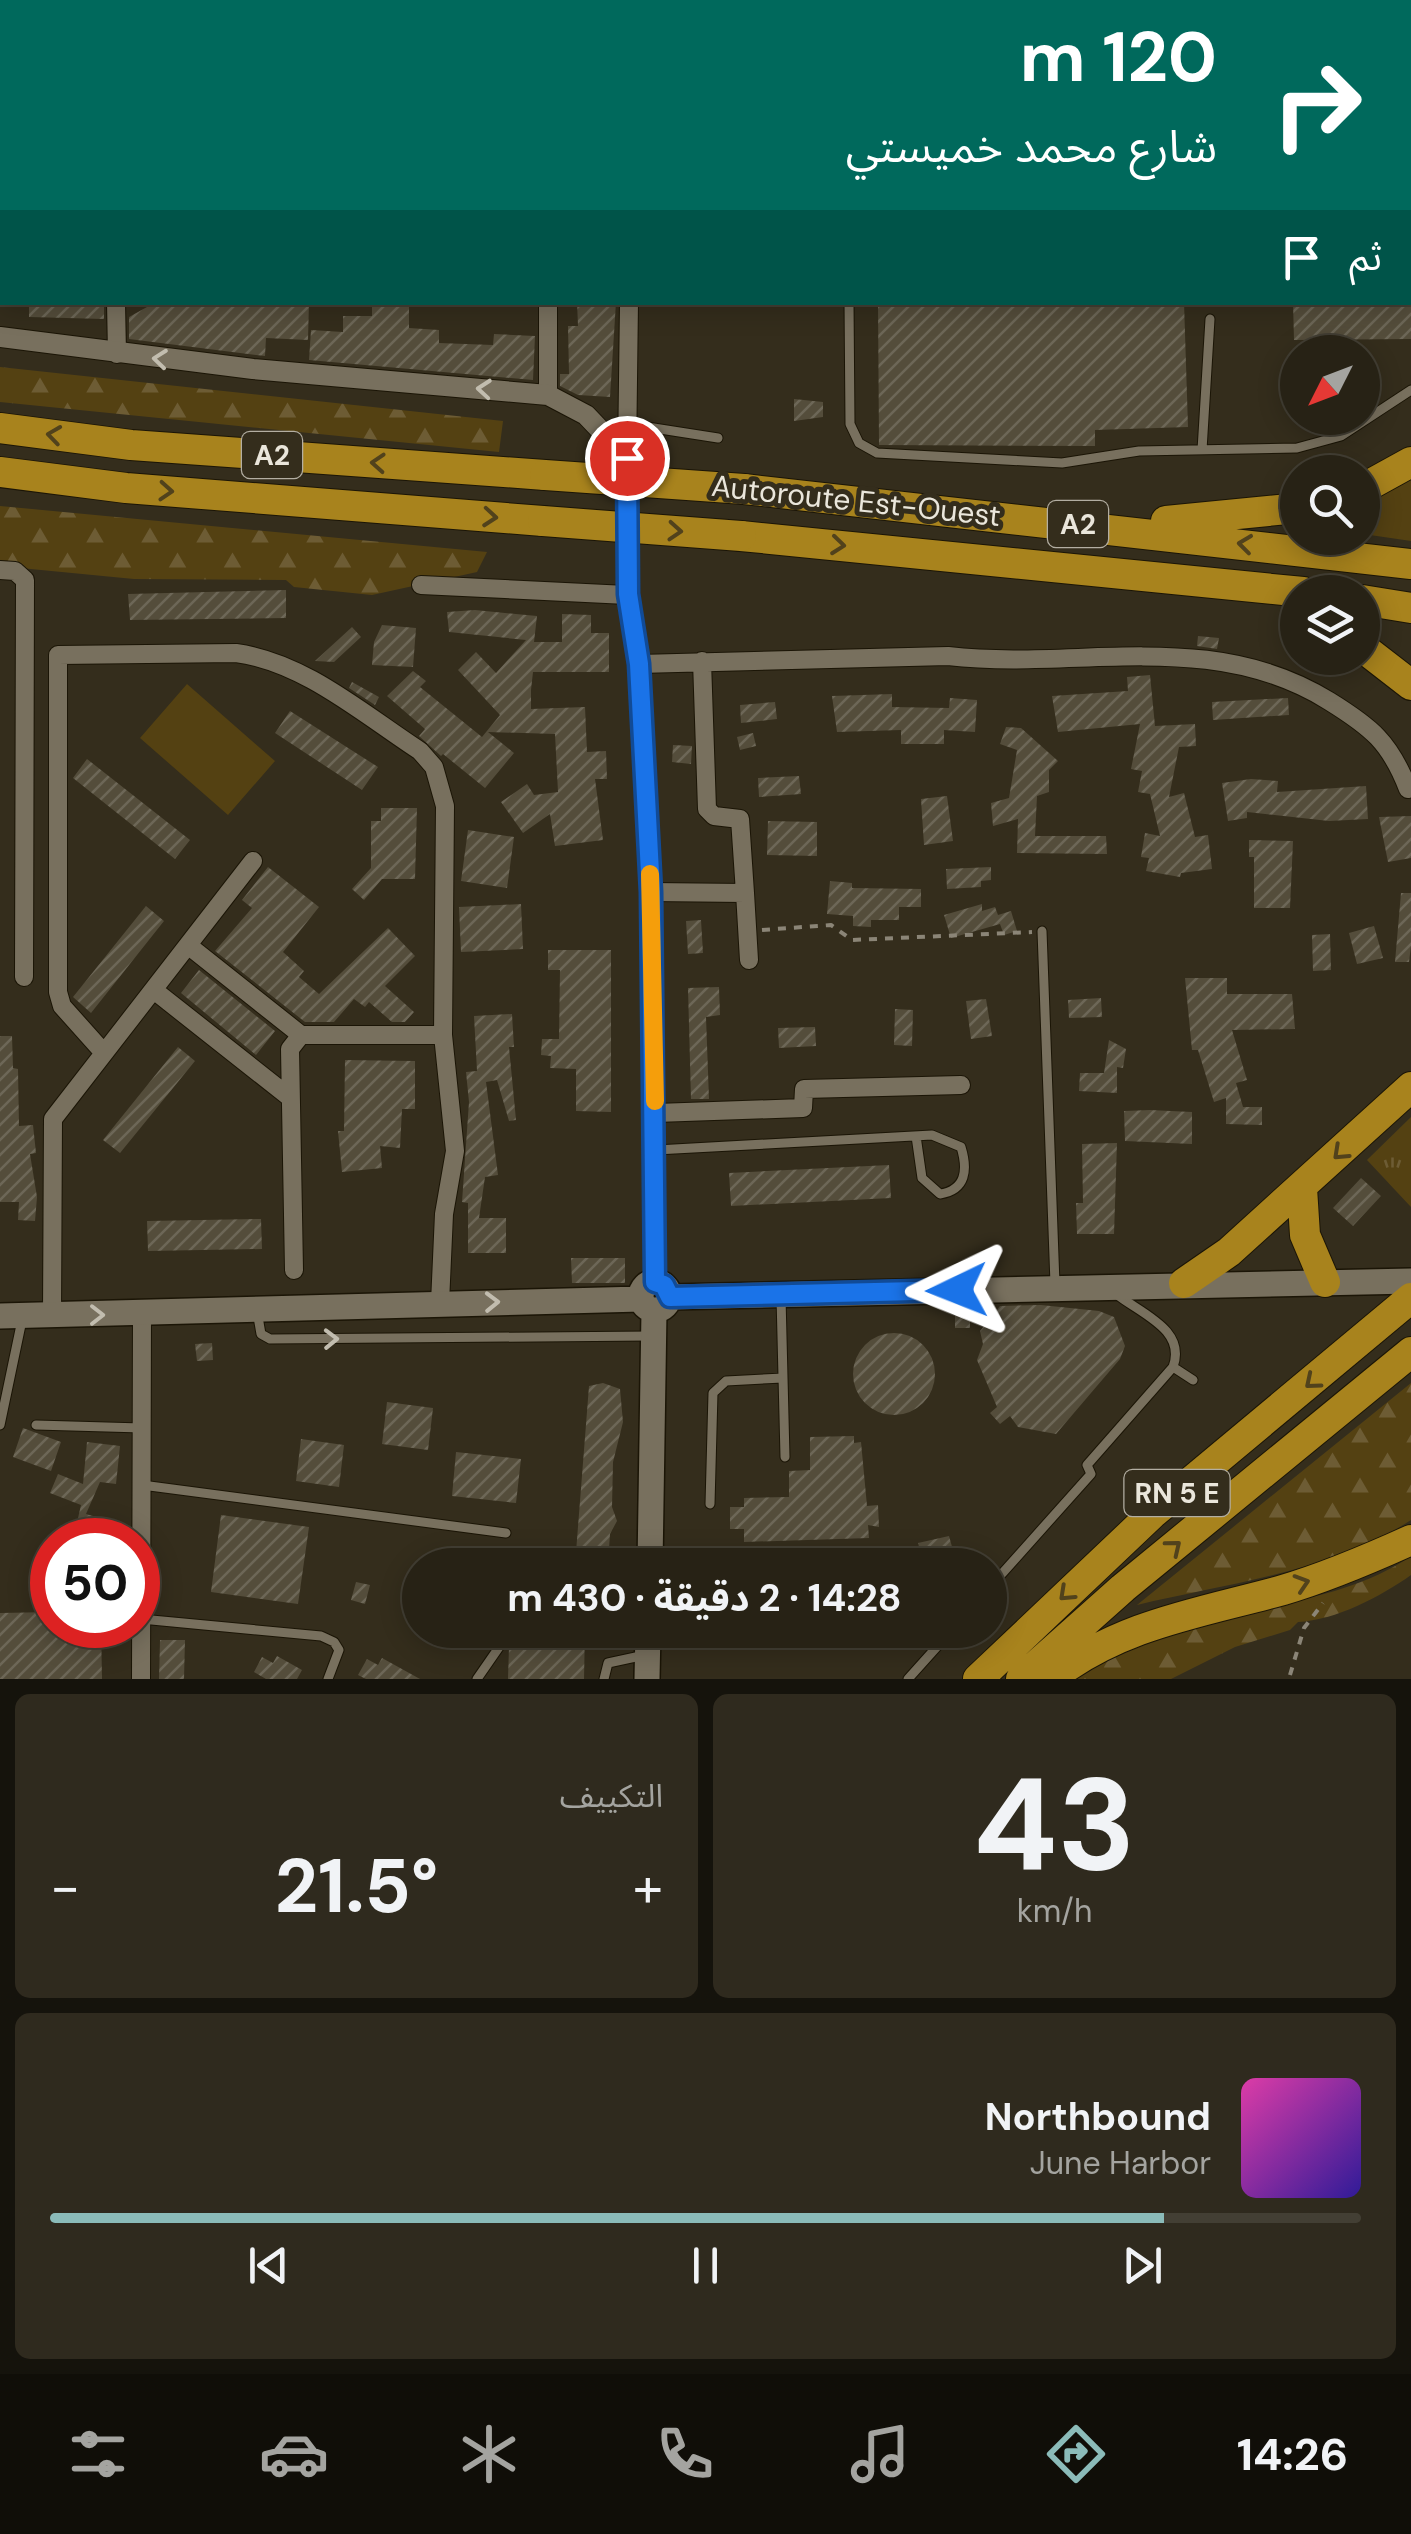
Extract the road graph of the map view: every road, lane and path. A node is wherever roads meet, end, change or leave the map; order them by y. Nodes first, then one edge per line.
1 (116, 305) edge
2 (548, 305) edge
3 (629, 305) edge
4 (849, 305) edge
5 (1210, 319) dead end
6 (0, 337) edge
7 (117, 354) junction
8 (1411, 390) edge
9 (548, 394) junction
10 (628, 424) junction
11 (0, 428) edge
12 (718, 438) dead end
13 (1202, 450) junction
14 (627, 458) junction
15 (1411, 462) edge
16 (0, 472) edge
17 (1380, 479) edge
18 (1280, 510) edge
19 (1095, 525) junction
20 (1411, 564) edge
21 (0, 570) edge
22 (421, 585) dead end
23 (1246, 585) junction
24 (1280, 589) edge
25 (628, 594) junction
26 (1280, 600) edge
27 (1380, 603) edge
28 (1411, 608) edge
29 (1380, 646) edge
30 (702, 661) junction
31 (1380, 661) edge
32 (1411, 661) edge
33 (639, 664) junction
34 (1411, 685) edge
35 (1408, 789) dead end
36 (253, 861) dead end
37 (651, 892) junction
38 (745, 893) junction
39 (764, 930) dead end
40 (1042, 931) joint
41 (189, 946) junction
42 (750, 960) dead end
43 (24, 976) dead end
44 (155, 991) junction
45 (300, 1034) junction
46 (443, 1036) junction
47 (104, 1053) junction
48 (961, 1085) dead end
49 (1411, 1087) edge
50 (288, 1096) junction
51 (656, 1114) junction
52 (916, 1136) junction
53 (656, 1150) junction
54 (1302, 1188) junction
55 (294, 1270) dead end
56 (1411, 1281) edge
57 (1184, 1282) junction
58 (1325, 1282) junction
59 (1105, 1285) junction
60 (1055, 1287) junction
61 (782, 1294) junction
62 (1411, 1298) edge
63 (440, 1303) junction
64 (655, 1305) junction
65 (256, 1308) junction
66 (142, 1314) junction
67 (52, 1315) junction
68 (12, 1316) edge
69 (1411, 1352) edge
70 (1173, 1367) junction
71 (783, 1378) junction
72 (1194, 1380) dead end
73 (36, 1425) dead end
74 (0, 1426) edge
75 (142, 1428) junction
76 (785, 1457) dead end
77 (142, 1485) junction
78 (710, 1504) dead end
79 (142, 1518) edge
80 (506, 1532) dead end
81 (1411, 1540) edge
82 (650, 1548) edge
83 (1007, 1569) edge
84 (1328, 1598) dead end
85 (160, 1622) edge
86 (141, 1648) edge
87 (498, 1648) edge
88 (936, 1648) edge
89 (648, 1654) edge
90 (1290, 1675) dead end
91 (141, 1679) edge
92 (328, 1679) edge
93 (476, 1679) edge
94 (604, 1679) edge
95 (908, 1679) edge
96 (978, 1679) edge
97 (1021, 1679) edge
98 (1050, 1679) edge

1 - 7 street
2 - 9 street
3 - 10 street
4 - 13 lane
5 - 13 lane
6 - 7 street
9 -> 7 street
8 - 13 lane
9 - 14 street
10 - 12 lane
10 - 14 street
19 -> 11 highway, Autoroute Est-Ouest / A2, bridge
14 - 25 street
15 - 17 highway
16 -> 23 highway, Autoroute Est-Ouest / A2, bridge
18 - 19 highway
20 -> 19 highway, Autoroute Est-Ouest / A2
21 - 43 street
22 - 25 street
23 - 24 highway, Autoroute Est-Ouest / A2
23 - 26 highway
25 - 33 street
27 - 28 highway
29 - 32 highway
30 - 33 street
30 - 35 street
30 - 38 street
31 - 34 highway
33 - 37 street
36 - 41 street
37 - 38 street
37 - 51 street
38 - 42 street
39 - 40 path
40 - 60 lane
41 - 44 street
41 - 45 street
44 - 47 street
44 - 50 street
45 - 46 street
45 - 50 street
46 - 47 street
46 - 63 street
47 - 67 street
48 - 51 street
49 -> 54 highway
50 - 55 street
51 - 53 street
52 - 52 lane
52 - 53 lane
53 - 64 street
54 - 57 highway
54 - 58 highway
56 - 58 main road
57 - 58 main road
57 - 59 main road
59 - 60 main road
59 - 70 lane
60 - 61 main road
61 - 64 main road
61 - 71 lane
62 -> 96 highway, RN 5 E
63 -> 64 main road
63 - 65 main road
65 -> 64 lane
64 - 82 main road
65 - 66 main road
67 -> 66 main road
66 - 75 street
67 - 68 main road
68 - 74 lane
97 -> 69 highway, RN 5 E
70 - 72 lane
70 - 83 lane
71 - 76 lane
71 - 78 lane
73 - 75 lane
75 - 77 street
77 - 79 street
77 - 80 lane
98 -> 81 highway
84 - 90 path
85 - 92 lane
86 - 91 street
87 - 93 lane
88 - 95 lane
89 - 94 lane

